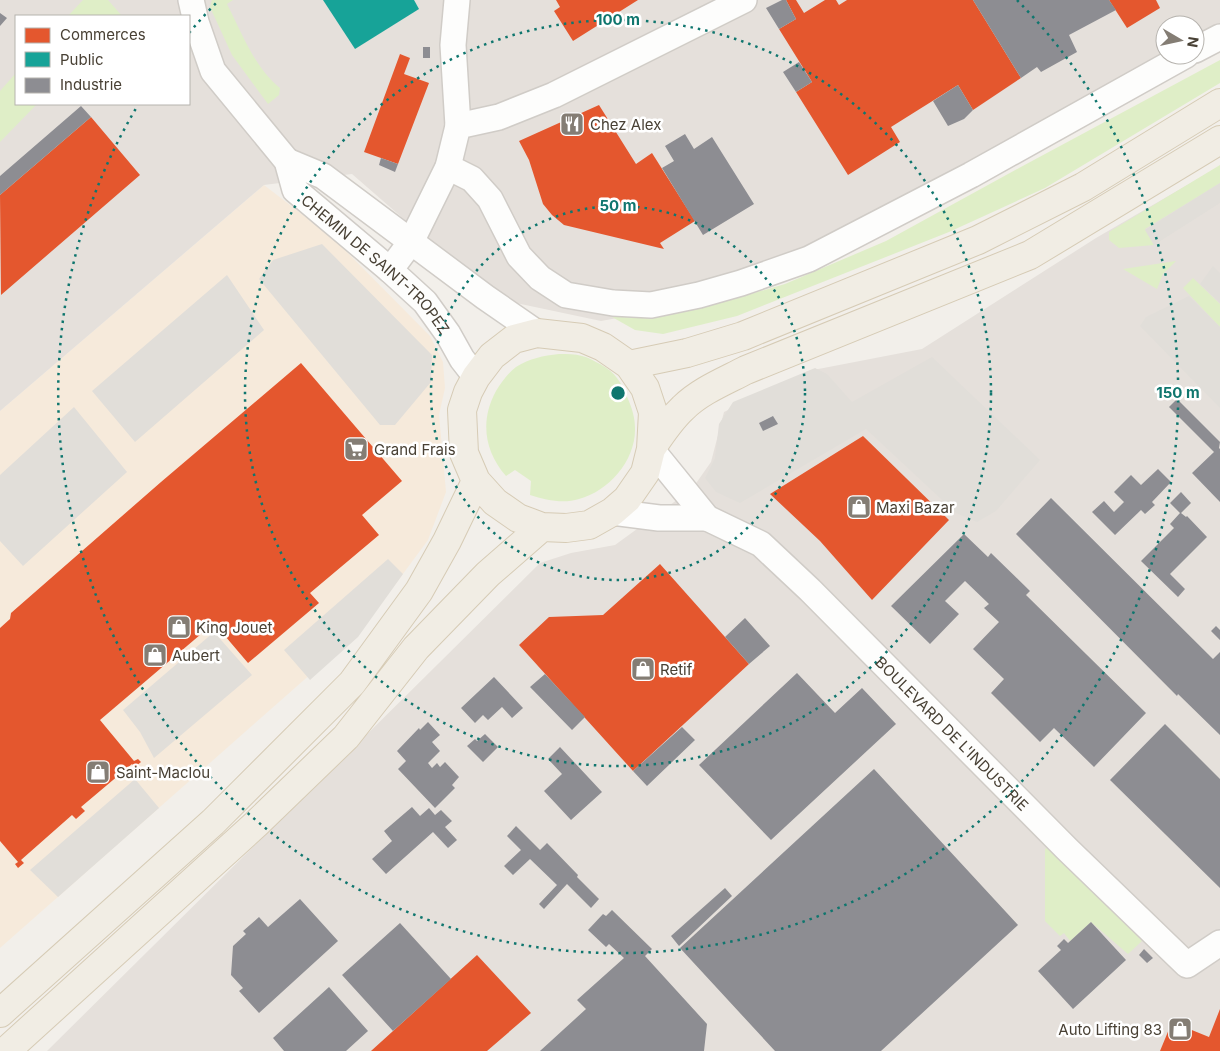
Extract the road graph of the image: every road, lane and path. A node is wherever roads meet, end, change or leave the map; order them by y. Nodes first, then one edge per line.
1 (191, 0) edge
2 (457, 0) edge
3 (744, 0) edge
4 (1220, 37) edge
5 (1205, 45) edge
6 (1168, 65) edge
7 (1220, 103) edge
8 (458, 126) junction
9 (1220, 140) edge
10 (287, 161) junction
11 (448, 167) junction
12 (411, 242) junction
13 (390, 270) junction
14 (537, 333) junction
15 (629, 365) junction
16 (476, 377) junction
17 (652, 448) junction
18 (476, 481) junction
19 (612, 512) junction
20 (707, 518) junction
21 (542, 527) junction
22 (1220, 943) edge
23 (0, 1013) edge
24 (6, 1051) edge

1 - 10 street, CHEMIN DE SAINT-TROPEZ
2 - 8 street
3 - 8 street
4 - 5 street
6 - 11 street
7 - 15 main road
8 - 11 street
9 - 17 main road
10 - 12 street
10 - 13 street, CHEMIN DE SAINT-TROPEZ
11 - 12 street
12 - 13 street
12 - 14 street
13 - 16 street, CHEMIN DE SAINT-TROPEZ
14 - 15 main road
14 - 16 main road
15 - 17 main road
16 - 18 main road
17 - 19 main road
17 - 20 street, BOULEVARD DE L'INDUSTRIE
18 - 21 main road
18 - 23 main road
19 - 20 street, BOULEVARD DE L'INDUSTRIE
19 - 21 main road
20 - 22 street, BOULEVARD DE L'INDUSTRIE
21 - 24 main road

